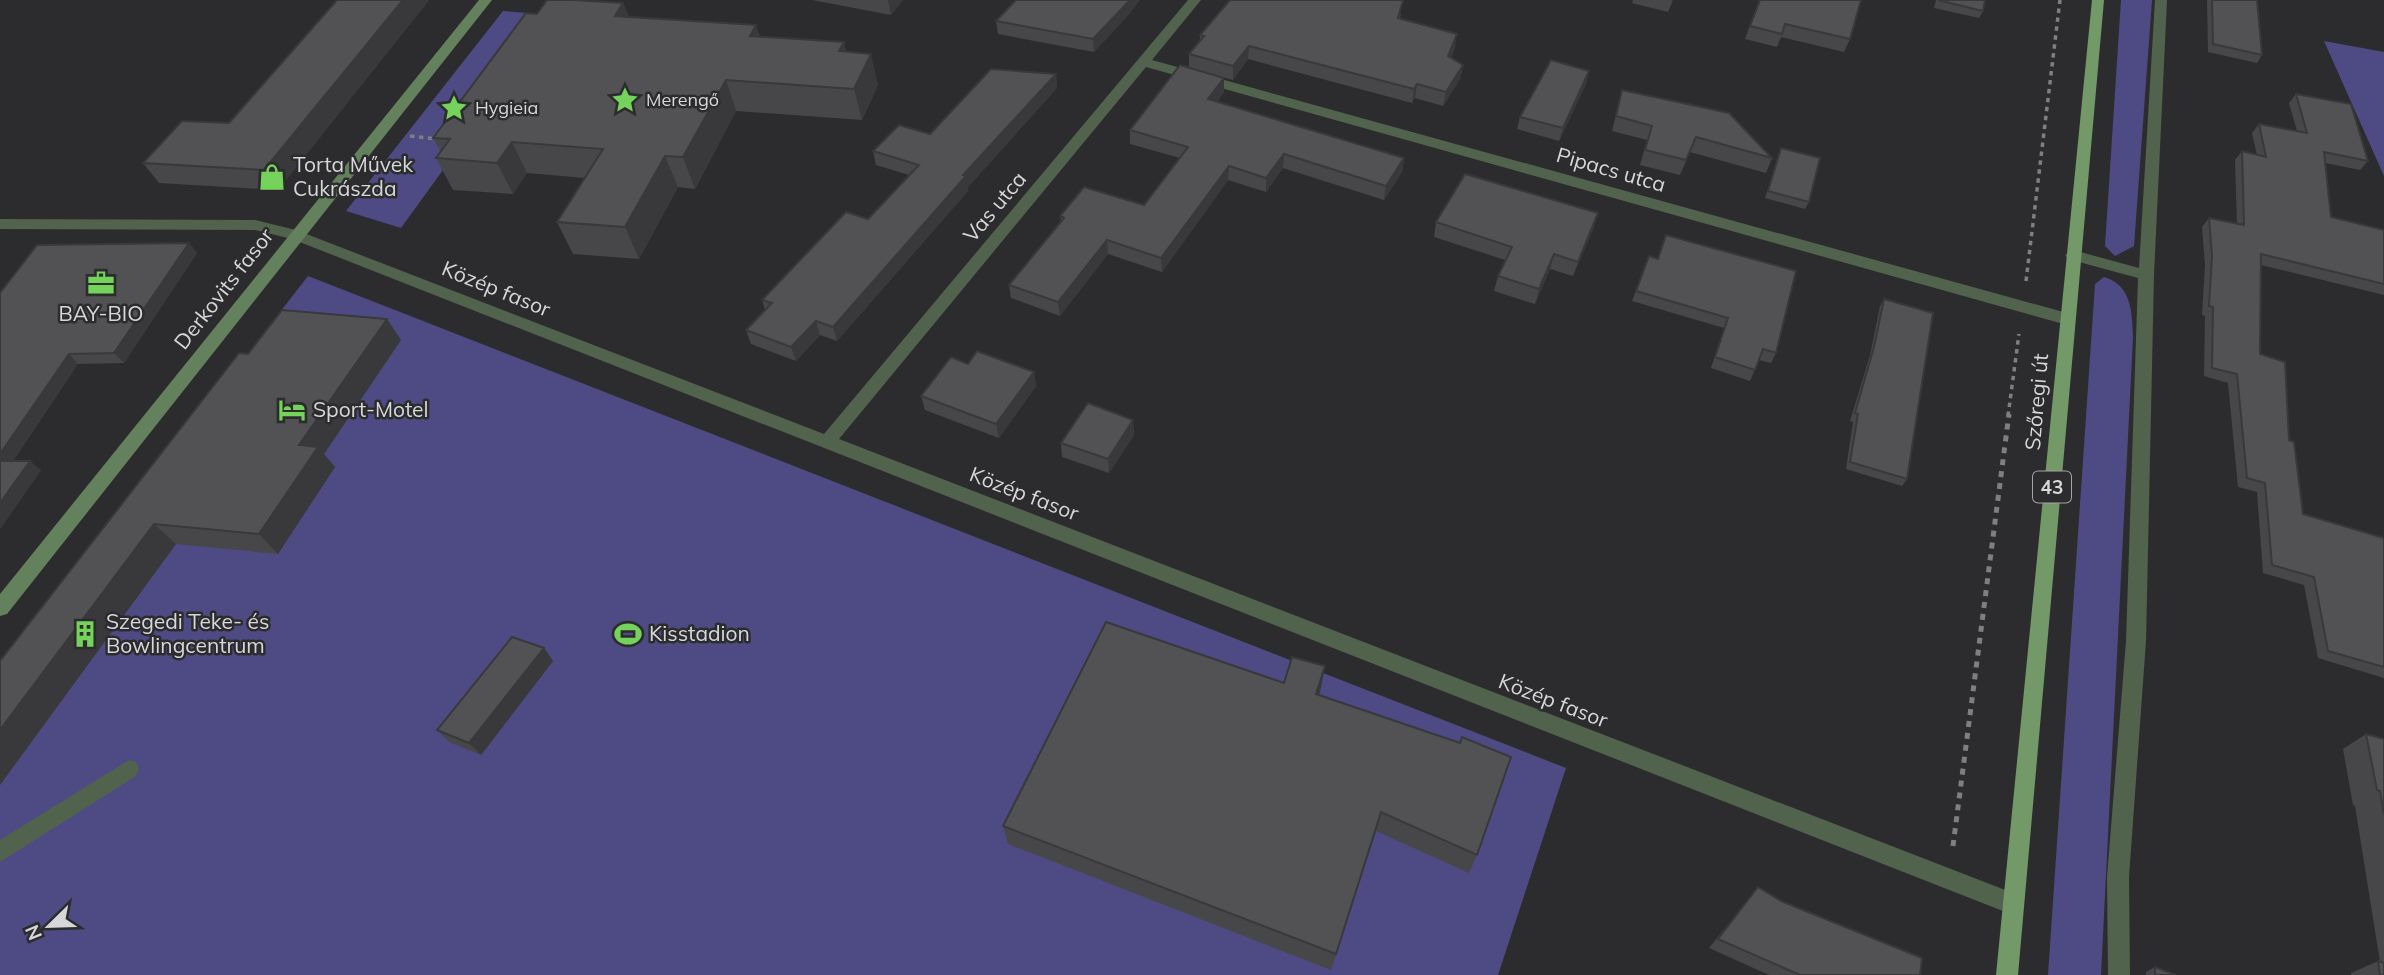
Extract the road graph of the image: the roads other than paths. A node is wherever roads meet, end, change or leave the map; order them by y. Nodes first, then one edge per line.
1 (486, 0) edge
2 (1195, 0) edge
3 (2098, 0) edge
4 (2161, 0) edge
5 (1144, 61) junction
6 (0, 224) edge
7 (296, 235) junction
8 (2073, 255) junction
9 (2146, 275) junction
10 (2067, 319) junction
11 (827, 442) junction
12 (0, 608) edge
13 (130, 769) dead end
14 (0, 852) edge
15 (2013, 904) junction
16 (2007, 975) edge
17 (2119, 975) edge

1 - 7 street, Derkovits fasor
2 - 5 street, Vas utca
3 - 8 main road, Szőregi út / 43
4 - 9 street
5 - 10 street, Pipacs utca
5 - 11 street, Vas utca
6 - 7 street, Közép fasor
7 - 11 street, Közép fasor
7 - 12 street, Derkovits fasor
8 - 9 street
8 - 10 main road, Szőregi út / 43
9 - 17 street
10 - 15 main road, Szőregi út / 43
11 - 15 street, Közép fasor
13 - 14 street
15 - 16 main road, Szőregi út / 43

